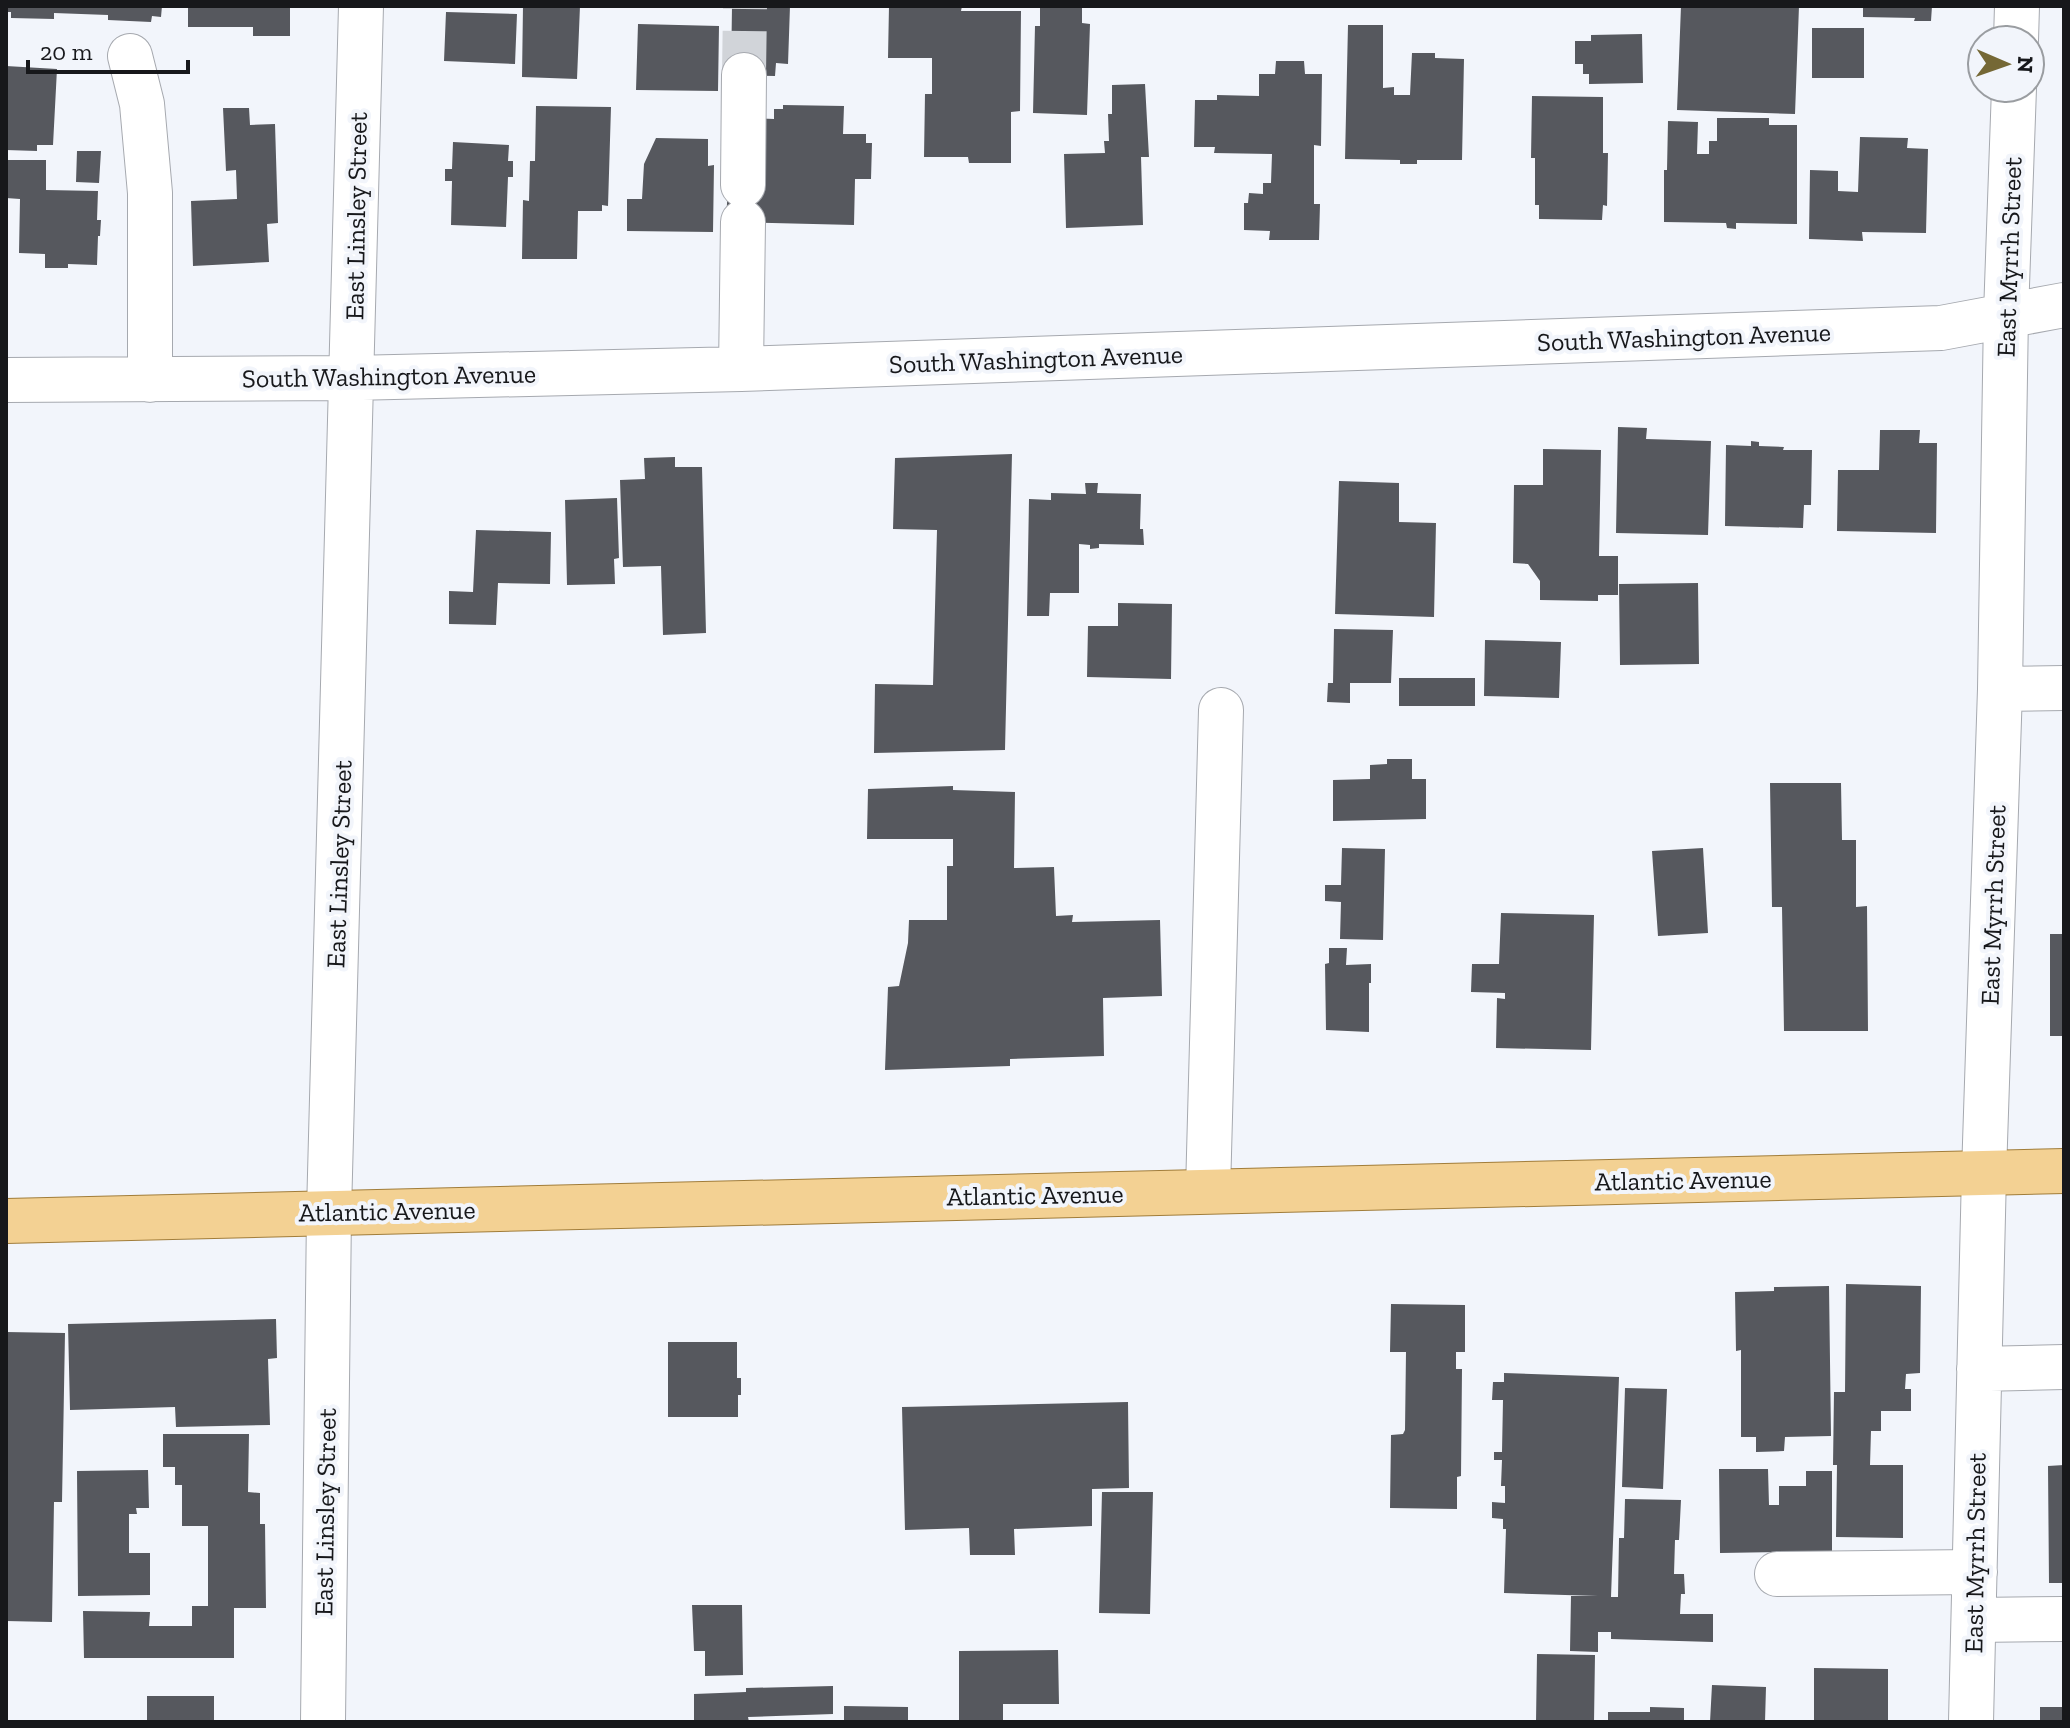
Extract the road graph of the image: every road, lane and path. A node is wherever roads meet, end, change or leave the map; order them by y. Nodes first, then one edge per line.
1 (361, 6) edge
2 (130, 56) dead end
3 (744, 75) tunnel mouth
4 (2013, 104) edge
5 (2064, 305) edge
6 (2006, 314) junction
7 (741, 369) junction
8 (352, 378) junction
9 (6, 380) edge
10 (150, 380) junction
11 (2064, 688) edge
12 (2000, 689) junction
13 (1221, 710) dead end
14 (2064, 1171) edge
15 (1984, 1173) junction
16 (1208, 1191) junction
17 (329, 1212) junction
18 (6, 1221) edge
19 (2064, 1367) edge
20 (1979, 1369) junction
21 (1975, 1572) junction
22 (1777, 1574) dead end
23 (2064, 1619) edge
24 (1974, 1620) junction
25 (323, 1722) edge
26 (1971, 1722) edge

1 - 8 street, East Linsley Street
2 - 10 street
3 - 7 street
4 - 6 street, East Myrrh Street
5 - 6 street, South Washington Avenue
6 - 7 street, South Washington Avenue
6 - 12 street, East Myrrh Street
7 - 8 street, South Washington Avenue
8 - 10 street, South Washington Avenue
8 - 17 street, East Linsley Street
9 - 10 street, South Washington Avenue
11 - 12 street
12 - 15 street, East Myrrh Street
13 - 16 street
14 - 15 main road, Atlantic Avenue
15 - 16 main road, Atlantic Avenue
15 - 20 street, East Myrrh Street
16 - 17 main road, Atlantic Avenue
17 - 18 main road, Atlantic Avenue
17 - 25 street, East Linsley Street
19 - 20 street
20 - 21 street, East Myrrh Street
21 - 22 street
21 - 24 street, East Myrrh Street
23 - 24 street
24 - 26 street, East Myrrh Street

